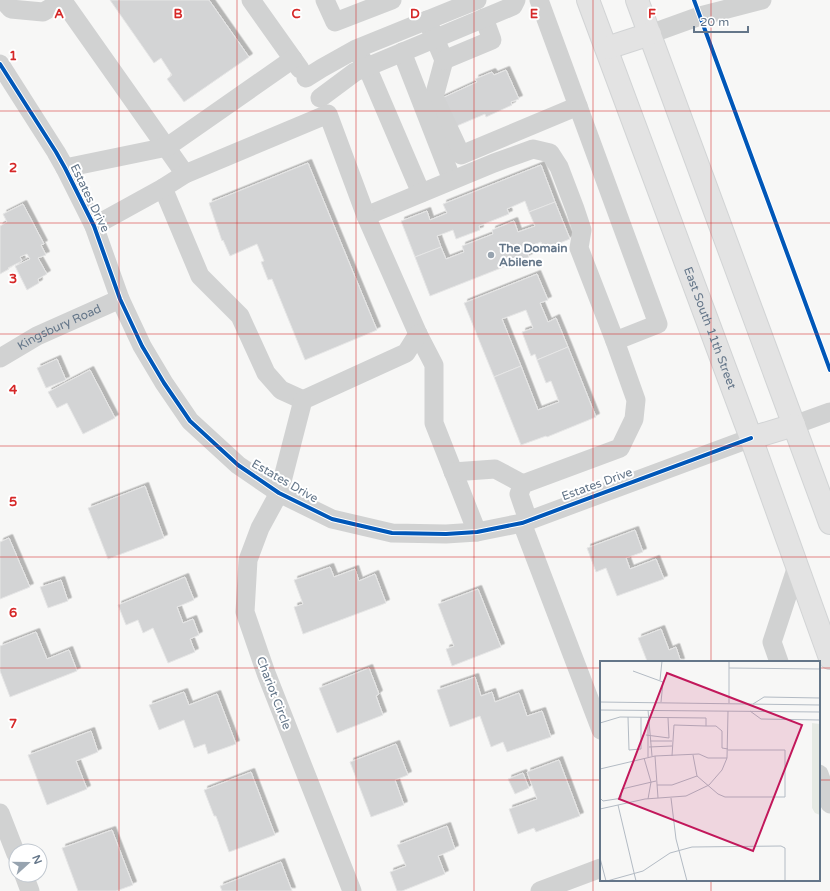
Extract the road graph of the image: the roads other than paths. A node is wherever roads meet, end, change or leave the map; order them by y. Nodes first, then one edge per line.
1 (3, 0) edge
2 (252, 0) edge
3 (325, 0) edge
4 (392, 0) edge
5 (477, 0) edge
6 (516, 0) edge
7 (538, 0) edge
8 (588, 0) edge
9 (637, 0) edge
10 (762, 0) edge
11 (484, 18) junction
12 (427, 20) junction
13 (650, 34) junction
14 (435, 39) junction
15 (607, 48) junction
16 (356, 49) junction
17 (402, 52) junction
18 (293, 59) junction
19 (444, 60) junction
20 (0, 64) edge
21 (367, 67) junction
22 (306, 78) junction
23 (324, 106) junction
24 (578, 106) junction
25 (167, 148) junction
26 (65, 168) junction
27 (184, 174) junction
28 (452, 180) junction
29 (163, 188) junction
30 (421, 193) junction
31 (366, 216) junction
32 (94, 226) junction
33 (120, 299) junction
34 (418, 334) junction
35 (614, 341) junction
36 (0, 358) edge
37 (281, 390) junction
38 (304, 400) junction
39 (830, 412) edge
40 (794, 425) junction
41 (295, 430) junction
42 (751, 438) junction
43 (453, 472) junction
44 (523, 484) junction
45 (279, 492) junction
46 (525, 521) junction
47 (830, 523) edge
48 (477, 532) junction
49 (796, 566) junction
50 (830, 658) edge
51 (779, 661) edge
52 (600, 727) edge
53 (820, 777) edge
54 (830, 804) edge
55 (0, 813) edge
56 (12, 843) edge
57 (600, 868) edge
58 (352, 891) edge
59 (540, 891) edge

1 - 25 street
2 - 18 street
3 - 4 street
5 - 12 street
6 - 11 street
7 - 24 street
8 - 15 main road, East South 11th Street
9 - 13 main road
10 - 13 street
11 - 14 street
11 - 19 street
12 - 14 street
12 - 16 street
13 - 15 main road
13 - 40 main road
14 - 17 street
14 - 19 street
15 - 42 main road, East South 11th Street
16 - 21 street
16 - 22 street
17 - 21 street
17 - 28 street
18 - 22 street
18 - 25 street
19 - 24 street
20 - 26 street, Estates Drive
21 - 23 street
21 - 30 street
22 - 23 street
23 - 27 street
23 - 31 street
24 - 35 street
25 - 26 street
25 - 27 street
26 - 32 street, Estates Drive
27 - 29 street
28 - 30 street
28 - 35 street
29 - 32 street
29 - 37 street
30 - 31 street
31 - 34 street
32 - 33 street, Estates Drive
33 - 36 street, Kingsbury Road
33 - 45 street, Estates Drive
34 - 38 street
34 - 43 street
35 - 44 street
37 - 38 street
37 - 41 street
38 - 41 street, Chariot Circle
39 - 40 street
40 - 42 main road
40 - 47 main road
41 - 45 street, Chariot Circle
42 - 46 street, Estates Drive
42 - 49 main road, East South 11th Street
43 - 44 street
43 - 48 street
44 - 46 street
45 - 48 street, Estates Drive
45 - 58 street, Chariot Circle
46 - 48 street, Estates Drive
46 - 52 street
49 - 50 main road, East South 11th Street
49 - 51 street
53 - 54 street
55 - 56 street
57 - 59 street

